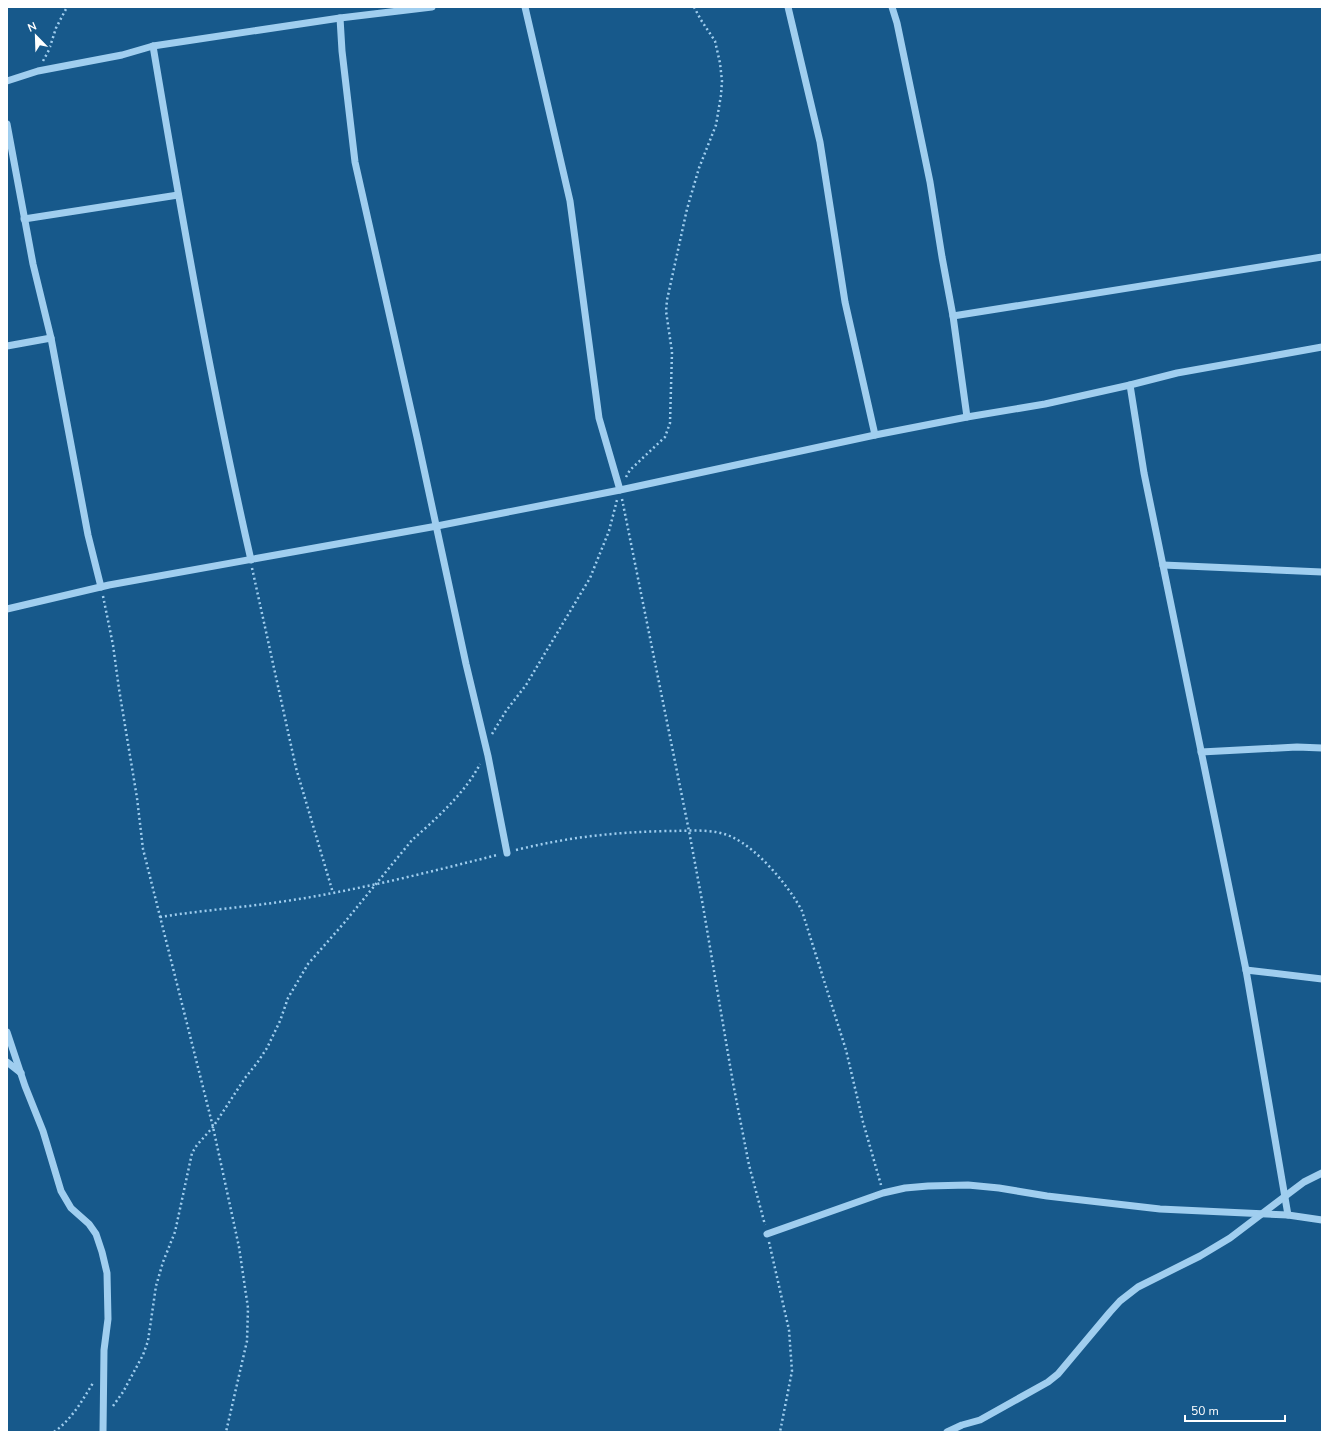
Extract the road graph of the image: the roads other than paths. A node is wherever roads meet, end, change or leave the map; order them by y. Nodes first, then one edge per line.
1 (432, 7) edge
2 (525, 7) edge
3 (788, 7) edge
4 (892, 7) edge
5 (340, 18) junction
6 (154, 46) junction
7 (7, 81) edge
8 (7, 124) edge
9 (178, 195) junction
10 (24, 219) junction
11 (1322, 257) edge
12 (953, 316) junction
13 (51, 338) junction
14 (7, 346) edge
15 (1322, 347) edge
16 (1130, 385) junction
17 (967, 417) junction
18 (875, 435) junction
19 (620, 490) junction
20 (437, 526) junction
21 (251, 560) junction
22 (1163, 565) junction
23 (1322, 572) edge
24 (101, 587) junction
25 (7, 608) edge
26 (1322, 748) edge
27 (1201, 752) junction
28 (507, 852) road end
29 (1246, 970) junction
30 (1322, 979) edge
31 (7, 1032) edge
32 (7, 1062) edge
33 (21, 1072) junction
34 (1322, 1173) edge
35 (1285, 1198) junction
36 (1262, 1215) junction
37 (1288, 1215) junction
38 (1322, 1220) edge
39 (767, 1234) road end
40 (102, 1432) edge
41 (947, 1432) edge

1 - 5 street
2 - 19 street
3 - 18 street
4 - 12 street
5 - 6 street
5 - 20 street
6 - 7 street
6 - 9 street
8 - 10 street
9 - 10 street
9 - 21 street
10 - 13 street
11 - 12 street
12 - 17 street
13 - 14 street
13 - 24 street
15 - 16 street
16 - 17 street
16 - 22 street
17 - 18 street
18 - 19 street
19 - 20 street
20 - 21 street
20 - 28 street
21 - 24 street
22 - 23 street
22 - 27 street
24 - 25 street
26 - 27 street
27 - 29 street
29 - 30 street
29 - 35 street
31 - 33 street
32 - 33 street
33 - 40 street
34 - 35 street
35 - 36 street
35 - 37 street
36 - 37 street
36 - 39 street
36 - 41 street
37 - 38 street

